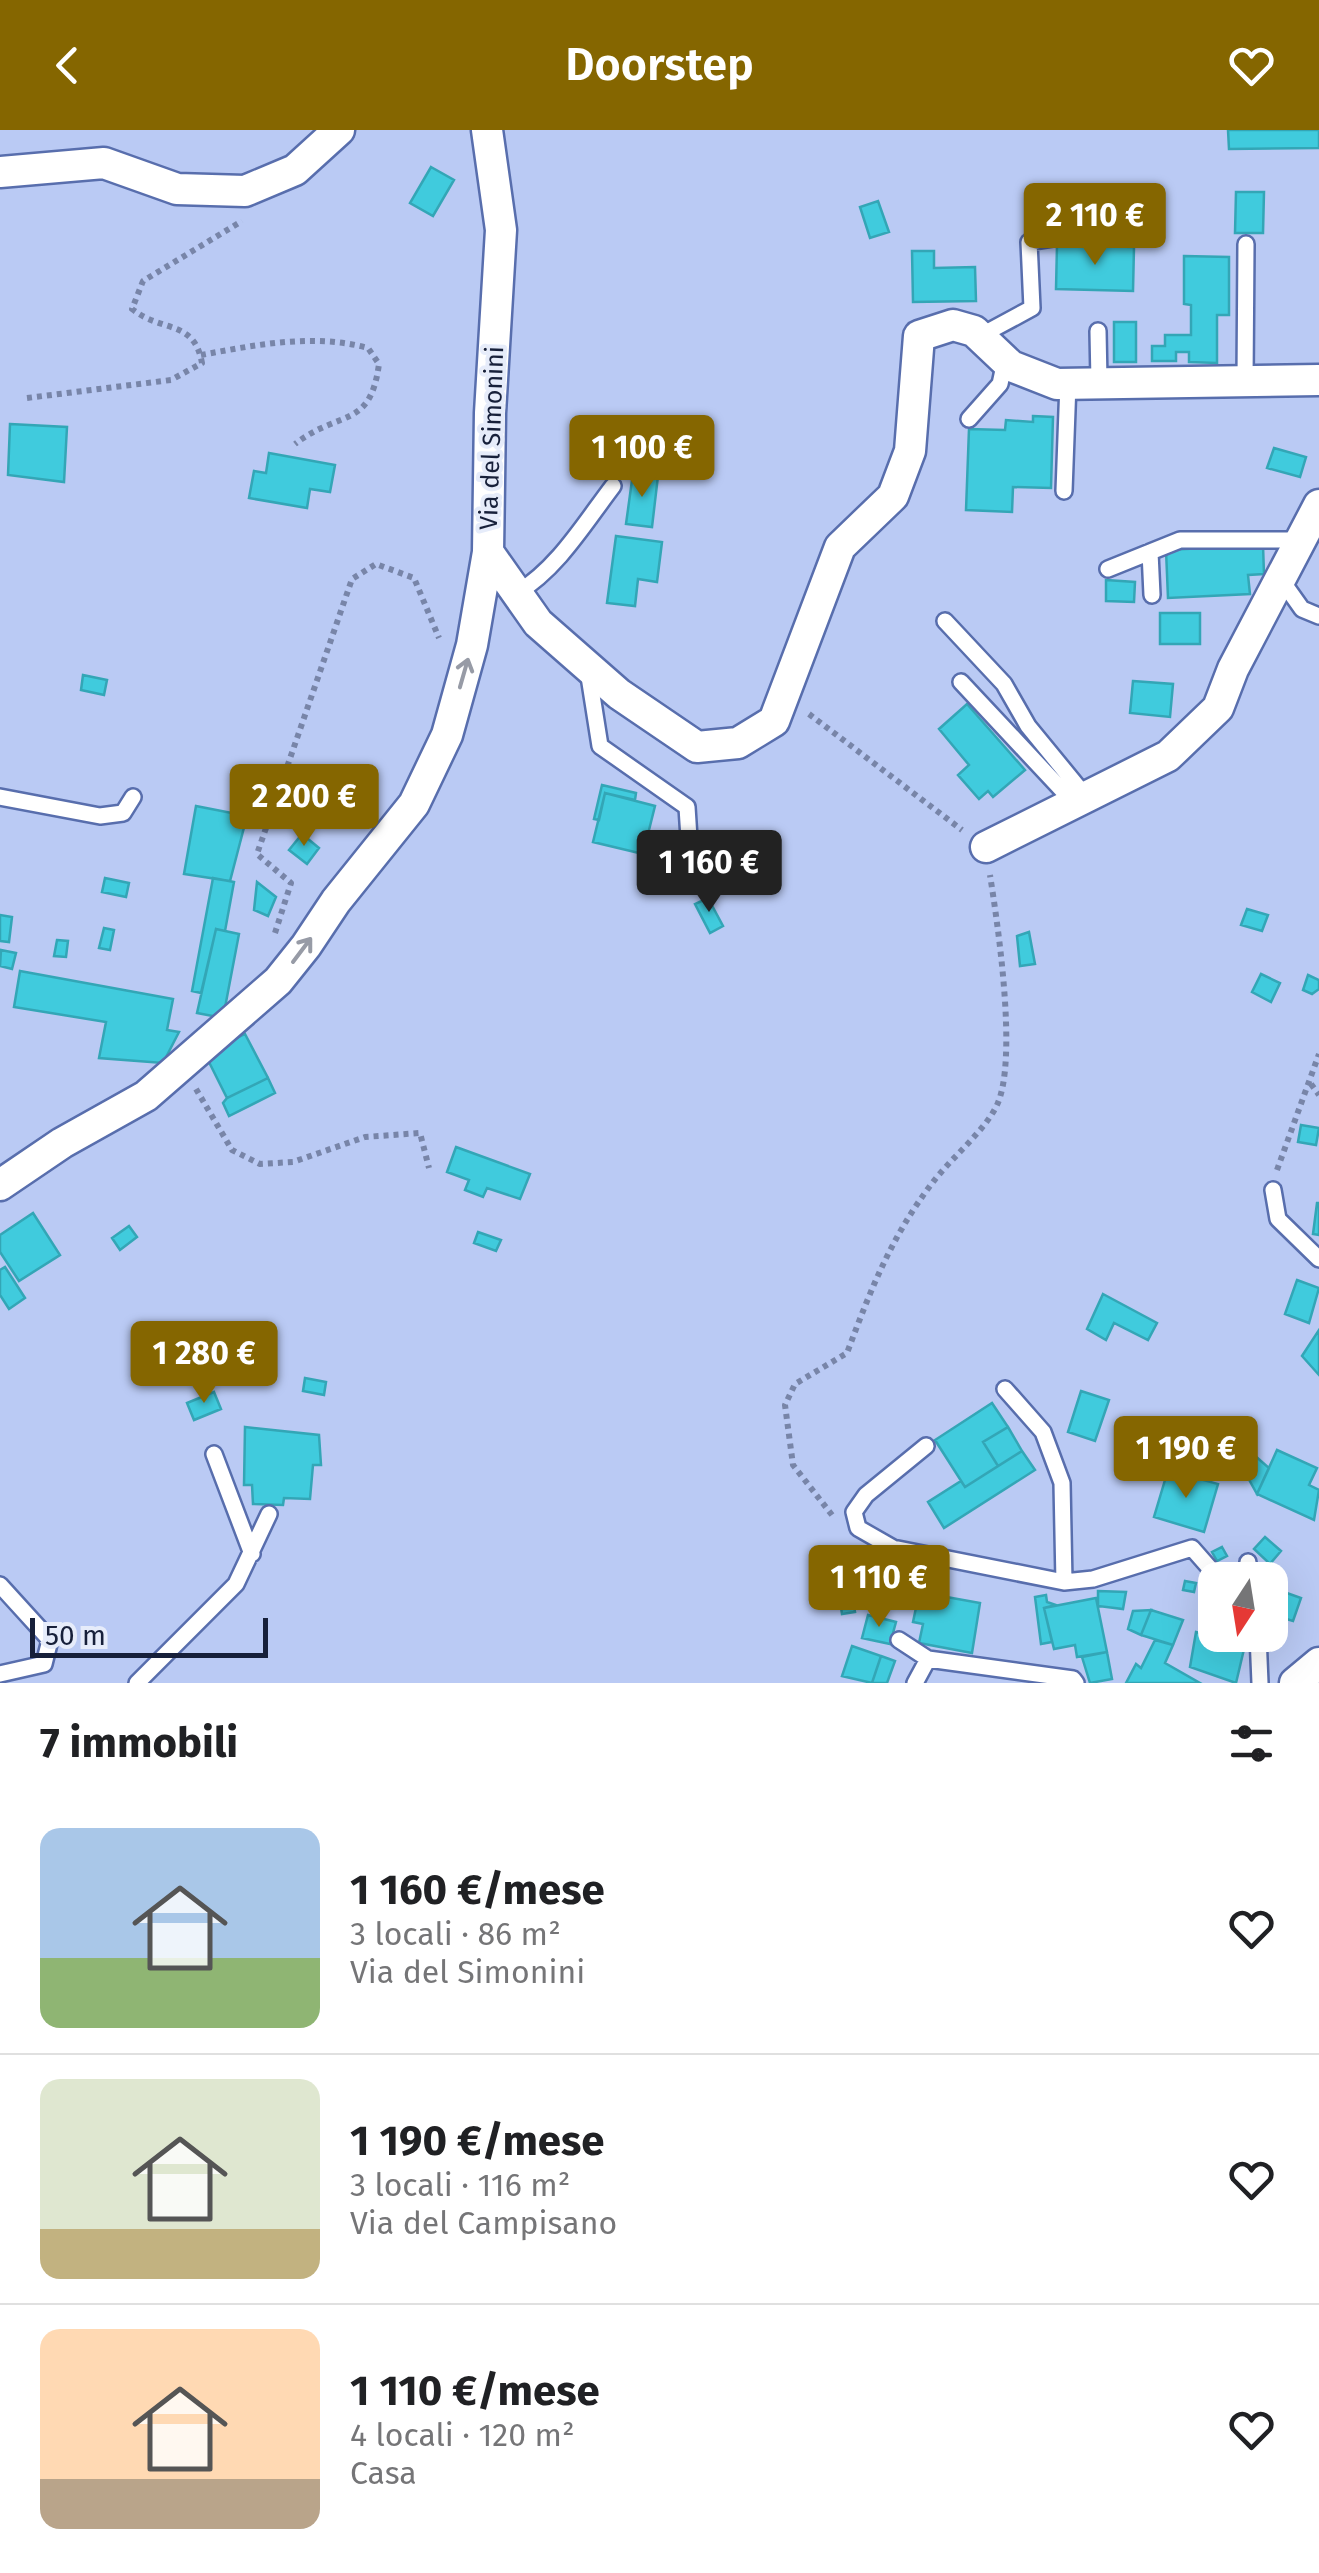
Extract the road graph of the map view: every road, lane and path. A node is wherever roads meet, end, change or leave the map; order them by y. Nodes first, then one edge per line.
1 (339, 130) edge
2 (487, 130) edge
3 (0, 172) edge
4 (260, 185) junction
5 (1091, 232) dead end
6 (1246, 244) dead end
7 (1098, 331) dead end
8 (980, 336) junction
9 (201, 356) junction
10 (1005, 360) junction
11 (1319, 380) edge
12 (1099, 381) junction
13 (1245, 382) junction
14 (1068, 383) junction
15 (27, 398) dead end
16 (969, 419) dead end
17 (295, 444) dead end
18 (613, 486) dead end
19 (1064, 491) dead end
20 (1319, 505) edge
21 (1300, 540) junction
22 (488, 552) junction
23 (1150, 552) junction
24 (1108, 569) dead end
25 (1280, 577) junction
26 (517, 593) junction
27 (1152, 595) dead end
28 (1319, 616) edge
29 (945, 621) dead end
30 (439, 646) dead end
31 (588, 667) junction
32 (961, 682) dead end
33 (787, 696) junction
34 (133, 796) dead end
35 (0, 797) edge
36 (1081, 801) junction
37 (986, 847) junction
38 (691, 869) dead end
39 (272, 946) dead end
40 (1319, 1054) edge
41 (184, 1066) junction
42 (1310, 1083) junction
43 (1319, 1095) edge
44 (429, 1168) dead end
45 (0, 1185) edge
46 (1273, 1190) joint
47 (1319, 1259) edge
48 (1005, 1389) dead end
49 (926, 1446) dead end
50 (214, 1454) dead end
51 (269, 1514) dead end
52 (858, 1528) junction
53 (252, 1554) junction
54 (1205, 1562) edge
55 (1064, 1582) junction
56 (0, 1585) edge
57 (899, 1640) dead end
58 (1259, 1652) edge
59 (928, 1658) junction
60 (1319, 1663) edge
61 (0, 1674) edge
62 (137, 1683) edge
63 (915, 1683) edge
64 (1076, 1683) edge
65 (1260, 1683) edge
66 (1295, 1683) edge

1 - 4 street
2 - 22 street, Via del Simonini
3 - 4 street
4 - 9 path
5 - 8 lane
6 - 13 lane
7 - 12 lane
8 - 10 street
8 - 33 street, Via del Simonini
9 - 15 path
9 - 17 path
10 - 14 street
10 - 16 lane
11 - 13 street
12 - 13 street
12 - 14 street
14 - 19 lane
18 - 26 lane
20 - 21 street
21 - 23 lane
21 - 25 street
22 - 26 street, Via del Simonini
41 -> 22 street
23 - 24 lane
23 - 27 lane
25 - 28 lane
25 - 36 street
26 - 31 street, Via del Simonini
29 - 36 lane
30 - 39 path
31 - 33 street, Via del Simonini
31 - 38 lane
32 - 36 lane
33 - 37 path
34 - 35 lane
36 - 37 street
37 - 52 path
40 - 42 path
41 - 44 path
41 - 45 street
42 - 43 path
42 - 46 path
46 - 47 lane
48 - 55 lane
49 - 52 lane
50 - 53 lane
51 - 53 lane
52 - 55 lane
53 - 62 lane
54 - 55 lane
56 - 61 lane
57 - 59 lane
58 - 65 lane
59 - 63 lane
59 - 64 lane
60 - 66 street

